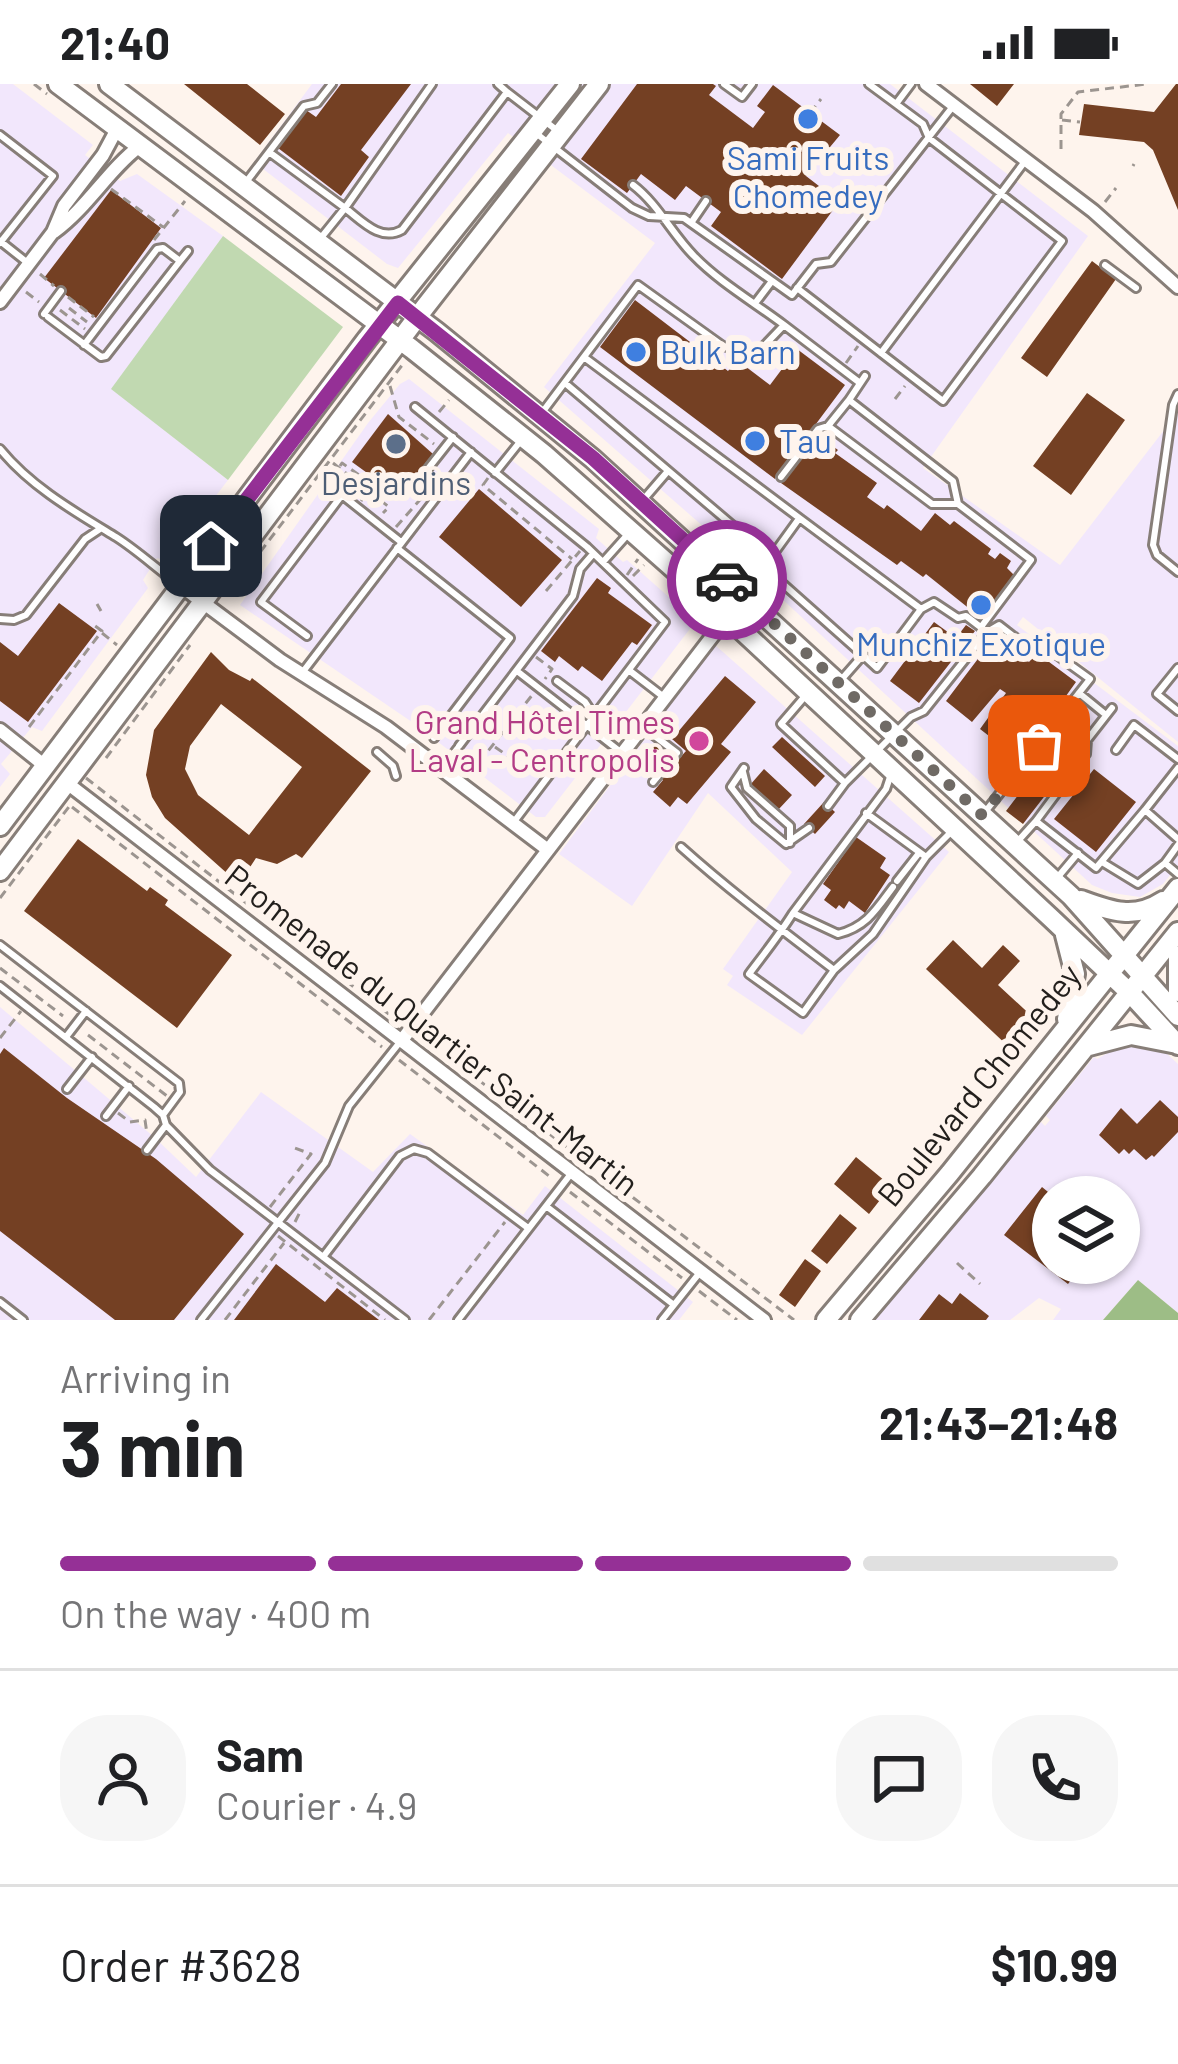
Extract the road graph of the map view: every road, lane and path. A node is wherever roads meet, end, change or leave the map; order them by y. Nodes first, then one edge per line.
1 (58, 84) edge
2 (110, 84) edge
3 (332, 84) edge
4 (432, 84) edge
5 (498, 84) edge
6 (570, 84) edge
7 (599, 84) edge
8 (724, 84) edge
9 (752, 84) edge
10 (869, 84) edge
11 (911, 84) edge
12 (926, 84) edge
13 (1147, 84) edge
14 (508, 92) junction
15 (820, 99) dead end
16 (896, 104) junction
17 (954, 105) junction
18 (810, 113) dead end
19 (1060, 119) junction
20 (1079, 122) dead end
21 (539, 126) junction
22 (118, 127) junction
23 (0, 135) edge
24 (929, 138) junction
25 (557, 140) junction
26 (142, 145) junction
27 (1061, 149) dead end
28 (269, 152) junction
29 (1026, 160) junction
30 (243, 185) junction
31 (633, 185) dead end
32 (107, 187) dead end
33 (1116, 188) dead end
34 (1000, 193) junction
35 (186, 200) dead end
36 (706, 201) dead end
37 (1105, 202) dead end
38 (345, 208) junction
39 (659, 217) junction
40 (691, 223) junction
41 (163, 227) junction
42 (53, 232) junction
43 (0, 242) edge
44 (318, 242) junction
45 (152, 248) dead end
46 (188, 251) dead end
47 (180, 261) junction
48 (1105, 265) dead end
49 (34, 269) junction
50 (772, 281) junction
51 (1178, 287) edge
52 (797, 288) junction
53 (1136, 288) dead end
54 (61, 291) junction
55 (26, 292) dead end
56 (0, 302) edge
57 (398, 303) junction
58 (756, 303) junction
59 (42, 304) dead end
60 (70, 308) dead end
61 (58, 309) dead end
62 (418, 318) junction
63 (89, 324) junction
64 (380, 325) junction
65 (784, 325) junction
66 (863, 339) junction
67 (401, 340) junction
68 (84, 345) junction
69 (881, 353) junction
70 (584, 357) junction
71 (842, 369) junction
72 (912, 377) junction
73 (565, 383) junction
74 (1178, 394) edge
75 (895, 399) dead end
76 (449, 400) dead end
77 (849, 400) junction
78 (415, 406) dead end
79 (540, 415) junction
80 (436, 416) dead end
81 (428, 425) dead end
82 (828, 426) junction
83 (420, 434) junction
84 (453, 437) junction
85 (523, 438) junction
86 (0, 449) edge
87 (442, 451) junction
88 (1166, 451) junction
89 (471, 452) junction
90 (1178, 452) edge
91 (331, 460) junction
92 (668, 471) junction
93 (495, 473) junction
94 (483, 485) dead end
95 (369, 490) junction
96 (427, 492) dead end
97 (440, 493) junction
98 (767, 496) junction
99 (362, 499) dead end
100 (642, 501) junction
101 (958, 504) junction
102 (798, 520) junction
103 (389, 524) junction
104 (100, 529) junction
105 (631, 531) junction
106 (399, 545) junction
107 (594, 554) junction
108 (770, 558) junction
109 (637, 561) joint
110 (603, 562) junction
111 (764, 567) junction
112 (1178, 572) edge
113 (237, 581) dead end
114 (181, 586) junction
115 (546, 591) dead end
116 (744, 596) junction
117 (203, 602) junction
118 (921, 609) junction
119 (659, 614) junction
120 (727, 617) junction
121 (0, 619) edge
122 (91, 623) dead end
123 (651, 624) dead end
124 (984, 630) junction
125 (101, 632) junction
126 (307, 636) dead end
127 (117, 645) dead end
128 (863, 655) junction
129 (536, 656) dead end
130 (1178, 668) edge
131 (517, 671) junction
132 (630, 671) junction
133 (302, 673) junction
134 (555, 674) junction
135 (544, 680) dead end
136 (839, 683) junction
137 (808, 692) junction
138 (534, 693) dead end
139 (1079, 693) junction
140 (664, 698) junction
141 (1178, 711) edge
142 (513, 717) junction
143 (595, 717) junction
144 (642, 726) junction
145 (29, 727) dead end
146 (587, 727) junction
147 (527, 728) dead end
148 (0, 730) edge
149 (895, 734) junction
150 (434, 738) dead end
151 (492, 745) junction
152 (1116, 750) dead end
153 (376, 752) dead end
154 (622, 753) junction
155 (508, 756) dead end
156 (876, 756) junction
157 (672, 758) dead end
158 (1178, 758) edge
159 (45, 766) junction
160 (1178, 768) edge
161 (442, 769) junction
162 (892, 771) junction
163 (470, 775) dead end
164 (396, 776) dead end
165 (67, 783) junction
166 (845, 783) junction
167 (94, 784) dead end
168 (828, 806) dead end
169 (75, 809) dead end
170 (1144, 810) junction
171 (66, 811) dead end
172 (866, 813) junction
173 (982, 815) junction
174 (1036, 821) junction
175 (513, 823) junction
176 (0, 826) edge
177 (809, 828) dead end
178 (954, 829) junction
179 (1178, 842) edge
180 (790, 843) junction
181 (1014, 845) junction
182 (681, 847) dead end
183 (548, 850) junction
184 (1078, 853) junction
185 (922, 855) junction
186 (1102, 862) junction
187 (1165, 863) junction
188 (0, 872) edge
189 (1055, 881) junction
190 (1177, 885) edge
191 (1071, 896) junction
192 (0, 898) edge
193 (793, 913) junction
194 (782, 929) junction
195 (1064, 930) junction
196 (1178, 932) edge
197 (0, 945) edge
198 (1126, 954) junction
199 (1178, 956) edge
200 (0, 968) edge
201 (834, 970) junction
202 (1110, 974) junction
203 (1144, 975) junction
204 (0, 986) edge
205 (8, 992) junction
206 (1130, 992) junction
207 (1178, 992) edge
208 (0, 1003) edge
209 (86, 1011) junction
210 (18, 1015) dead end
211 (63, 1016) dead end
212 (1178, 1016) edge
213 (396, 1021) dead end
214 (1064, 1030) junction
215 (88, 1035) dead end
216 (420, 1035) dead end
217 (66, 1037) junction
218 (0, 1038) edge
219 (402, 1040) junction
220 (1178, 1044) edge
221 (384, 1048) dead end
222 (1084, 1048) junction
223 (92, 1058) junction
224 (403, 1063) dead end
225 (129, 1086) junction
226 (67, 1089) dead end
227 (164, 1094) dead end
228 (163, 1115) junction
229 (106, 1116) dead end
230 (127, 1120) dead end
231 (166, 1125) junction
232 (149, 1136) dead end
233 (292, 1147) dead end
234 (147, 1150) dead end
235 (572, 1172) junction
236 (557, 1182) dead end
237 (566, 1189) dead end
238 (885, 1200) dead end
239 (546, 1206) junction
240 (899, 1210) dead end
241 (300, 1212) dead end
242 (266, 1213) junction
243 (506, 1221) dead end
244 (277, 1222) junction
245 (295, 1222) dead end
246 (528, 1228) junction
247 (322, 1257) junction
248 (957, 1263) dead end
249 (700, 1271) junction
250 (684, 1280) dead end
251 (980, 1284) dead end
252 (695, 1288) dead end
253 (0, 1302) edge
254 (674, 1305) junction
255 (23, 1320) edge
256 (200, 1320) edge
257 (225, 1320) edge
258 (385, 1320) edge
259 (405, 1320) edge
260 (429, 1320) edge
261 (458, 1320) edge
262 (662, 1320) edge
263 (737, 1320) edge
264 (764, 1320) edge
265 (794, 1320) edge
266 (826, 1320) edge
267 (860, 1320) edge

1 - 22 main road
2 - 30 main road
3 - 28 lane
4 - 38 lane
5 - 14 lane
6 - 21 main road
7 - 25 main road
8 - 9 lane
10 - 16 lane
11 - 16 lane
12 - 17 street
13 - 19 path
14 - 21 lane
14 - 38 lane
15 - 18 path
16 - 24 lane
17 - 24 lane
17 - 29 street
19 - 20 path
19 - 27 path
21 - 25 lane
21 - 25 lane
21 - 57 main road
22 - 26 main road
22 - 42 street
23 - 43 lane
24 - 34 lane
24 - 52 lane
25 - 39 lane
25 - 62 main road
26 - 42 street
26 - 64 main road
28 - 30 lane
28 - 38 lane
29 - 34 lane
29 - 51 street
30 - 44 main road
31 - 39 lane
32 - 41 path
33 - 37 path
34 - 69 lane
34 - 72 lane
35 - 41 path
36 - 40 lane
38 - 44 lane
39 - 40 lane
39 - 58 lane
40 - 50 lane
41 - 45 path
42 - 49 street
43 - 49 lane
44 - 57 main road
46 - 47 lane
47 - 68 lane
47 - 68 lane
48 - 53 lane
49 - 54 path
49 - 56 street
50 - 52 lane
50 - 58 lane
52 - 66 lane
54 - 63 path
54 - 68 lane
55 - 59 path
57 - 62 main road
57 - 64 main road
58 - 65 lane
60 - 63 path
61 - 63 path
62 - 67 main road
62 - 79 main road
64 - 67 main road
64 - 114 main road
65 - 70 lane
65 - 71 lane
66 - 69 lane
66 - 71 path
67 - 85 main road
67 - 117 main road
69 - 72 lane
70 - 73 lane
70 - 98 lane
71 - 77 lane
72 - 75 path
73 - 79 lane
73 - 92 lane
74 - 88 lane
76 - 80 path
77 - 82 lane
77 - 101 lane
78 - 84 lane
79 - 100 main road
81 - 83 path
82 - 98 lane
82 - 101 lane
83 - 87 path
83 - 91 path
84 - 87 lane
84 - 89 lane
85 - 93 lane
85 - 105 main road
86 - 104 lane
87 - 97 lane
88 - 90 lane
88 - 112 lane
89 - 93 lane
89 - 97 lane
91 - 95 path
91 - 113 path
92 - 100 lane
92 - 108 lane
93 - 107 lane
94 - 115 path
95 - 99 path
95 - 103 path
96 - 103 path
97 - 106 lane
98 - 102 lane
100 - 116 main road
101 - 124 lane
102 - 108 lane
102 - 118 lane
103 - 106 lane
103 - 126 lane
104 - 114 lane
104 - 121 lane
105 - 110 lane
105 - 120 main road
106 - 133 lane
106 - 150 lane
107 - 110 lane
107 - 131 lane
108 - 111 lane
109 - 109 path
110 - 119 lane
111 - 116 lane
111 - 128 lane
114 - 117 street
114 - 159 main road
116 - 120 street
116 - 136 main road
117 - 133 street
117 - 165 main road
118 - 124 lane
118 - 128 lane
119 - 123 lane
119 - 132 lane
120 - 137 main road
120 - 140 street
122 - 125 path
124 - 139 lane
124 - 149 lane
125 - 127 path
125 - 145 path
128 - 136 lane
129 - 134 path
130 - 141 lane
131 - 146 lane
131 - 161 lane
132 - 140 lane
132 - 143 lane
133 - 161 street
134 - 135 path
134 - 143 lane
136 - 149 main road
137 - 156 main road
137 - 166 lane
138 - 142 path
139 - 173 lane
139 - 174 lane
140 - 144 street
142 - 147 path
142 - 151 path
143 - 146 lane
144 - 154 street
144 - 157 lane
146 - 154 lane
146 - 175 lane
148 - 159 street
149 - 156 lane
149 - 173 main road
151 - 155 path
151 - 163 path
152 - 158 lane
153 - 164 lane
154 - 183 street
156 - 162 main road
156 - 166 lane
159 - 176 main road
160 - 170 lane
161 - 175 street
162 - 172 lane
162 - 178 main road
165 - 188 main road
165 - 219 street, Promenade du Quartier Saint-Martin
166 - 168 lane
167 - 213 path, Promenade du Quartier Saint-Martin
169 - 221 path, Promenade du Quartier Saint-Martin
170 - 179 lane
170 - 186 lane
171 - 192 path
172 - 185 lane
172 - 193 lane
173 - 181 main road
174 - 181 lane
174 - 184 lane
175 - 183 street
177 - 180 lane
178 - 185 lane
178 - 195 main road
179 - 187 lane
180 - 180 lane
181 - 189 main road
182 - 194 lane
183 - 219 street
184 - 186 lane
184 - 189 lane
185 - 193 lane
185 - 201 lane
186 - 187 lane
187 - 190 lane
189 - 191 main road
190 - 191 main road
190 - 198 main road, Boulevard Chomedey
191 - 198 main road
193 - 194 lane
194 - 201 lane
194 - 201 lane
195 - 202 main road
195 - 214 main road
196 - 203 main road, Boulevard Chomedey
197 - 209 lane
198 - 202 main road, Boulevard Chomedey
198 - 203 main road
199 - 207 main road
200 - 211 path
202 - 206 main road
202 - 214 main road, Boulevard Chomedey
203 - 206 main road, Boulevard Chomedey
203 - 212 main road
204 - 205 lane
205 - 208 lane
205 - 217 lane
206 - 220 main road
206 - 222 main road, Boulevard Chomedey
209 - 217 lane
209 - 228 lane
210 - 218 path
214 - 266 main road, Boulevard Chomedey
215 - 227 path
216 - 265 path, Promenade du Quartier Saint-Martin
217 - 223 lane
219 - 235 street, Promenade du Quartier Saint-Martin
219 - 244 lane
220 - 222 main road
222 - 267 main road, Boulevard Chomedey
223 - 225 lane
223 - 226 lane
224 - 236 path, Promenade du Quartier Saint-Martin
225 - 228 lane
225 - 229 lane
228 - 231 lane
230 - 232 path
231 - 234 lane
231 - 242 lane
233 - 242 path
235 - 239 lane
235 - 249 street, Promenade du Quartier Saint-Martin
237 - 250 path, Promenade du Quartier Saint-Martin
238 - 240 path
239 - 246 lane
239 - 254 lane
241 - 245 path
242 - 244 lane
243 - 260 path
244 - 247 lane
244 - 256 lane
246 - 247 lane
246 - 261 lane
247 - 259 lane
248 - 251 path
249 - 254 lane
249 - 264 street, Promenade du Quartier Saint-Martin
252 - 263 path
253 - 255 lane
254 - 262 lane
257 - 258 path

